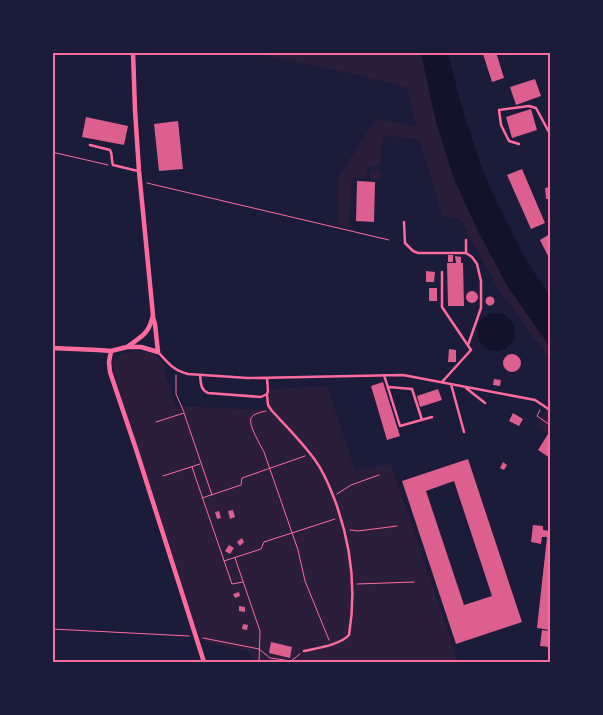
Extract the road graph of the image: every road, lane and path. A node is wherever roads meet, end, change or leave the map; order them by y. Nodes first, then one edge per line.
1 (132, 52) edge
2 (550, 134) edge
3 (519, 144) dead end
4 (90, 145) dead end
5 (52, 152) edge
6 (113, 165) junction
7 (139, 171) junction
8 (140, 181) junction
9 (404, 222) dead end
10 (389, 240) dead end
11 (466, 240) dead end
12 (466, 253) junction
13 (442, 272) dead end
14 (153, 315) junction
15 (468, 345) junction
16 (127, 347) junction
17 (52, 348) edge
18 (111, 351) junction
19 (158, 352) junction
20 (176, 369) junction
21 (200, 375) junction
22 (384, 375) junction
23 (267, 378) junction
24 (442, 382) junction
25 (451, 384) junction
26 (388, 387) junction
27 (464, 387) junction
28 (267, 394) junction
29 (485, 402) dead end
30 (542, 404) junction
31 (271, 409) junction
32 (550, 410) edge
33 (184, 413) junction
34 (432, 417) dead end
35 (422, 420) junction
36 (156, 422) dead end
37 (550, 425) edge
38 (464, 432) dead end
39 (311, 454) junction
40 (201, 463) junction
41 (192, 467) junction
42 (269, 468) junction
43 (379, 475) dead end
44 (163, 476) dead end
45 (212, 495) junction
46 (334, 497) junction
47 (202, 498) junction
48 (340, 517) junction
49 (397, 526) dead end
50 (344, 530) junction
51 (292, 533) junction
52 (235, 557) junction
53 (224, 561) junction
54 (243, 582) junction
55 (414, 582) dead end
56 (352, 584) junction
57 (52, 629) edge
58 (196, 636) junction
59 (330, 644) junction
60 (259, 649) junction
61 (304, 651) joint
62 (204, 662) edge
63 (259, 662) edge

1 - 7 street
2 - 3 lane
4 - 6 lane
5 - 6 path
6 - 7 lane
7 - 8 street
8 - 10 path
8 - 14 street
9 - 12 lane
11 - 12 lane
12 - 15 lane
13 - 15 lane
14 - 16 street
14 - 19 street
15 - 24 lane
16 - 18 street
16 - 19 street
17 - 18 street
18 - 58 street
19 - 20 lane
20 - 21 lane
20 - 33 path
21 - 23 lane
21 - 28 lane
22 - 23 lane
22 - 24 lane
22 - 26 lane
23 - 28 lane
24 - 25 lane
25 - 27 lane
25 - 38 lane
26 - 35 lane
26 - 35 lane
27 - 29 lane
27 - 30 lane
28 - 31 lane
30 - 32 lane
30 - 37 path
31 - 39 lane
31 - 42 path
33 - 36 path
33 - 40 path
34 - 35 lane
39 - 42 path
39 - 46 lane
40 - 41 path
40 - 45 path
41 - 44 path
41 - 47 path
42 - 45 path
42 - 51 path
43 - 46 path
45 - 47 path
46 - 48 lane
47 - 53 path
48 - 50 lane
48 - 51 path
49 - 50 path
50 - 56 lane
51 - 52 path
51 - 59 path
52 - 53 path
52 - 54 path
53 - 54 path
54 - 60 path
55 - 56 path
56 - 59 lane
57 - 58 path
58 - 60 path
58 - 62 street
59 - 61 lane
60 - 61 path
60 - 63 path

